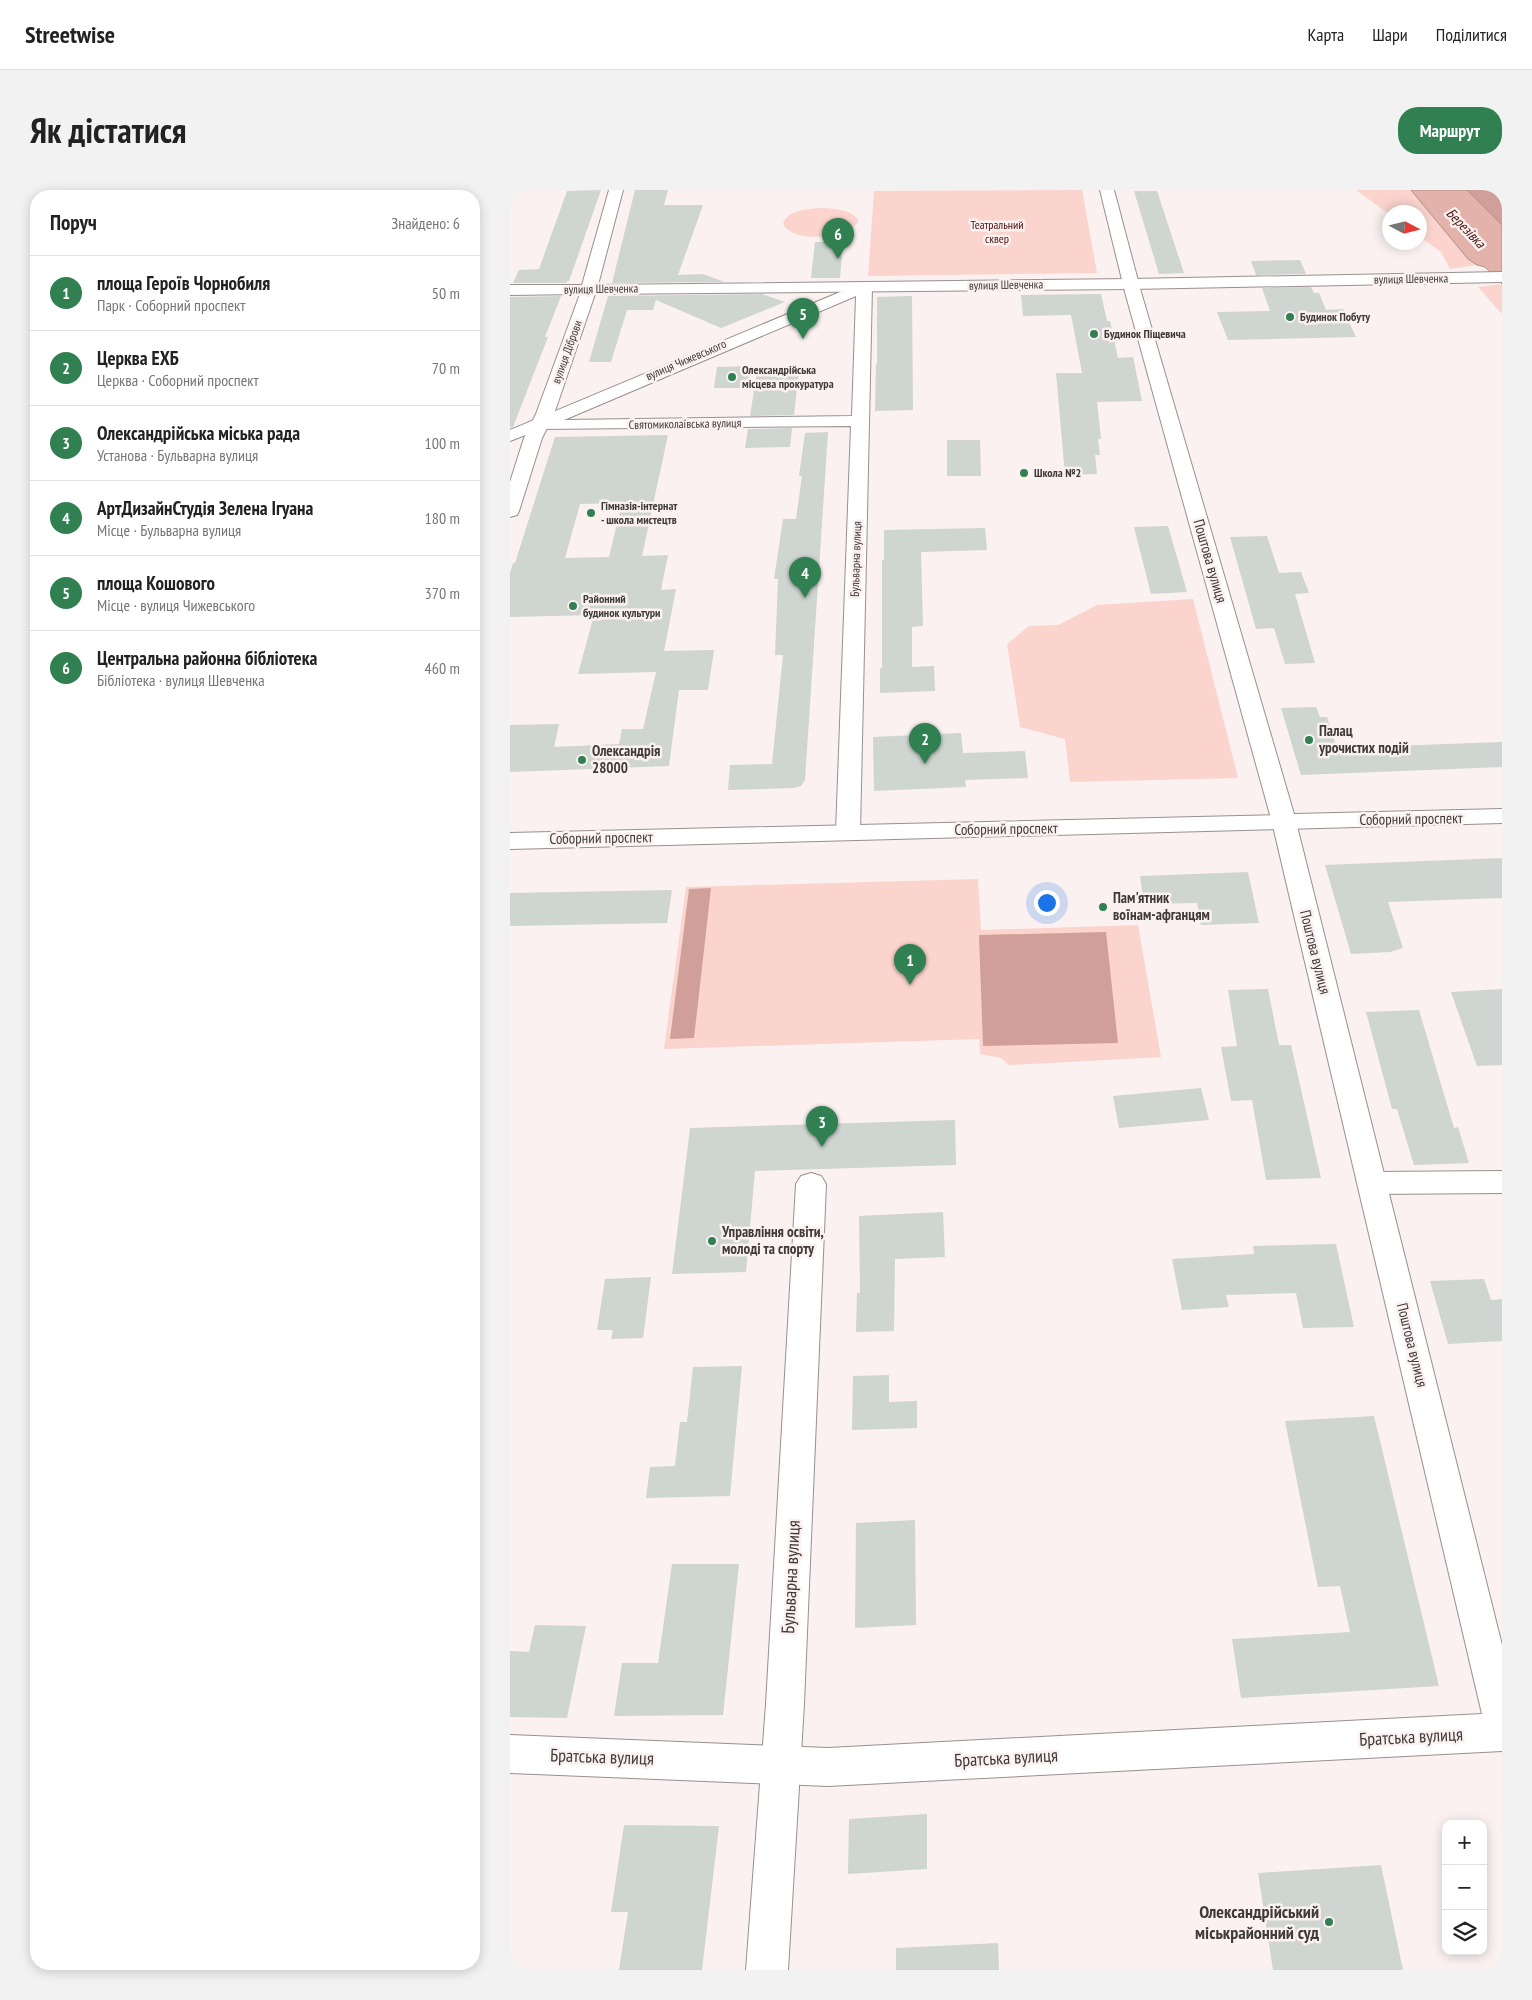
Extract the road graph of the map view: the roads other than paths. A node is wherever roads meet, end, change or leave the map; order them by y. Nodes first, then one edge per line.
1 (616, 190) edge
2 (1107, 190) edge
3 (1502, 277) edge
4 (1131, 284) junction
5 (864, 287) junction
6 (510, 290) edge
7 (589, 290) junction
8 (860, 421) junction
9 (510, 425) edge
10 (538, 425) junction
11 (510, 436) edge
12 (510, 511) edge
13 (1502, 816) edge
14 (1284, 822) junction
15 (848, 832) junction
16 (510, 840) edge
17 (1502, 1182) edge
18 (1373, 1183) junction
19 (812, 1184) dead end
20 (1502, 1719) edge
21 (1502, 1732) edge
22 (510, 1754) edge
23 (780, 1767) junction
24 (767, 1970) edge

1 - 7 main road, вулиця Діброви
2 - 4 main road, Поштова вулиця
3 - 4 main road, вулиця Шевченка
4 - 5 main road, вулиця Шевченка
4 - 14 main road, Поштова вулиця
5 - 7 main road, вулиця Шевченка
5 - 8 main road, Бульварна вулиця
5 - 10 main road, вулиця Чижевського
6 - 7 main road, вулиця Шевченка
7 - 10 main road, вулиця Діброви
8 - 10 main road, Святомиколаївська вулиця
8 - 15 main road, Бульварна вулиця
9 - 10 main road, Святомиколаївська вулиця
10 - 11 main road, вулиця Чижевського
10 - 12 main road, вулиця Діброви
13 - 14 main road, Соборний проспект
14 - 15 main road, Соборний проспект
14 - 18 main road, Поштова вулиця
15 - 16 main road, Соборний проспект
17 - 18 main road
18 - 20 main road, Поштова вулиця
19 - 23 main road, Бульварна вулиця
21 - 23 main road, Братська вулиця
22 - 23 main road, Братська вулиця
23 - 24 main road, Бульварна вулиця

